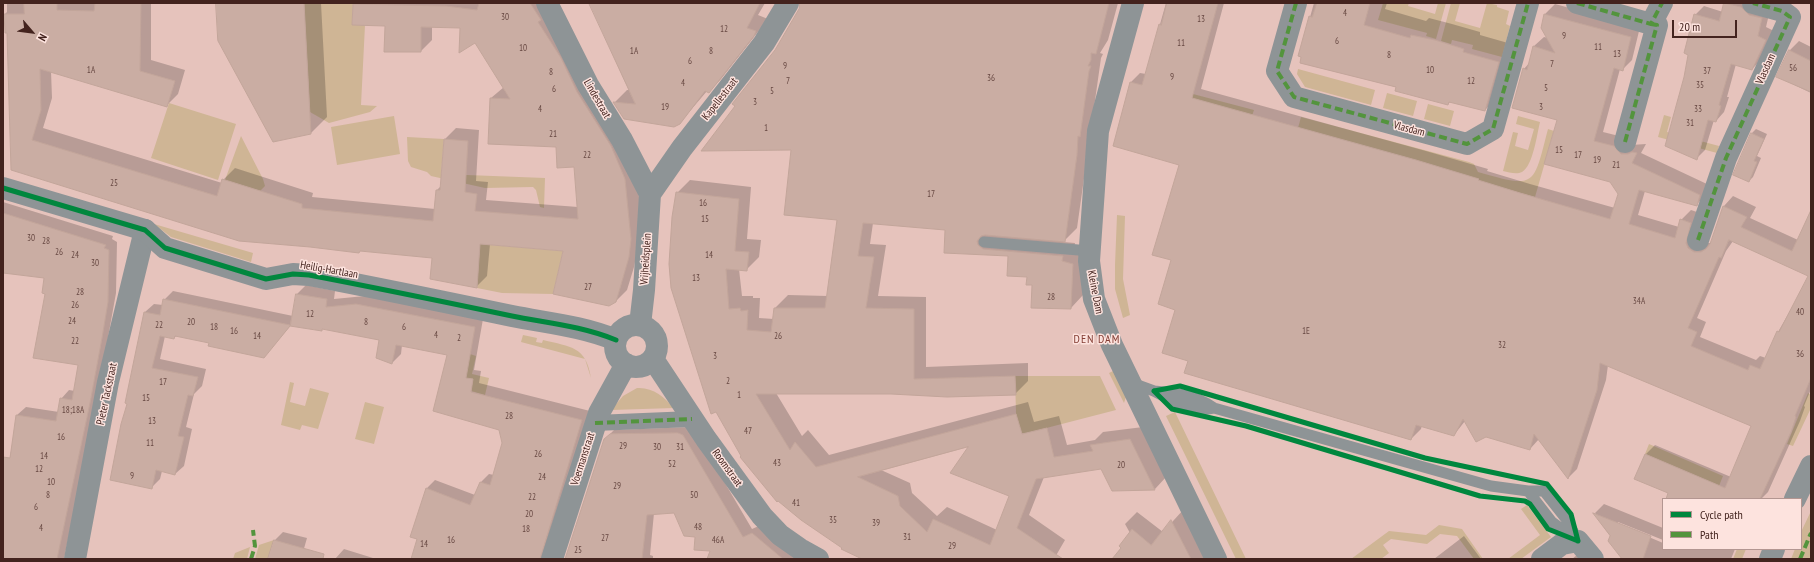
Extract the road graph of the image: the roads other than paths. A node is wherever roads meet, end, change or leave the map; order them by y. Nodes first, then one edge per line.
1 (547, 3) edge
2 (788, 3) edge
3 (1132, 3) edge
4 (1296, 3) edge
5 (1528, 3) edge
6 (1577, 3) edge
7 (1662, 3) edge
8 (1753, 3) edge
9 (1651, 24) junction
10 (1625, 142) dead end
11 (3, 188) edge
12 (650, 194) junction
13 (145, 230) junction
14 (1698, 240) dead end
15 (984, 242) dead end
16 (1090, 251) junction
17 (640, 325) junction
18 (616, 340) junction
19 (653, 359) junction
20 (626, 364) junction
21 (1130, 382) junction
22 (692, 419) junction
23 (595, 423) junction
24 (1811, 466) edge
25 (1795, 498) edge
26 (1578, 541) junction
27 (75, 559) edge
28 (552, 559) edge
29 (818, 559) edge
30 (1216, 559) edge
31 (1542, 559) edge
32 (1593, 559) edge

1 - 12 street, Lindestraat
2 - 12 street, Kapellestraat
3 - 16 street, Kleine Dam
4 - 5 street, Vlasdam
6 - 9 street
7 - 9 street
8 - 14 street, Vlasdam
9 - 10 street
11 - 13 street, Heilig-Hartlaan
12 - 17 street, Vrijheidsplein
13 - 18 street, Heilig-Hartlaan
13 - 27 street, Pieter Tackstraat
15 - 16 lane
16 - 21 street, Kleine Dam
17 - 18 street
17 - 19 street
18 - 20 street
19 - 20 street
19 - 22 street, Roomstraat
20 - 23 street, Voermanstraat
21 - 26 lane
21 - 30 street, Kleine Dam
22 - 23 street
22 - 29 street, Roomstraat
23 - 28 street, Voermanstraat
24 - 25 street
26 - 31 street
26 - 32 street

